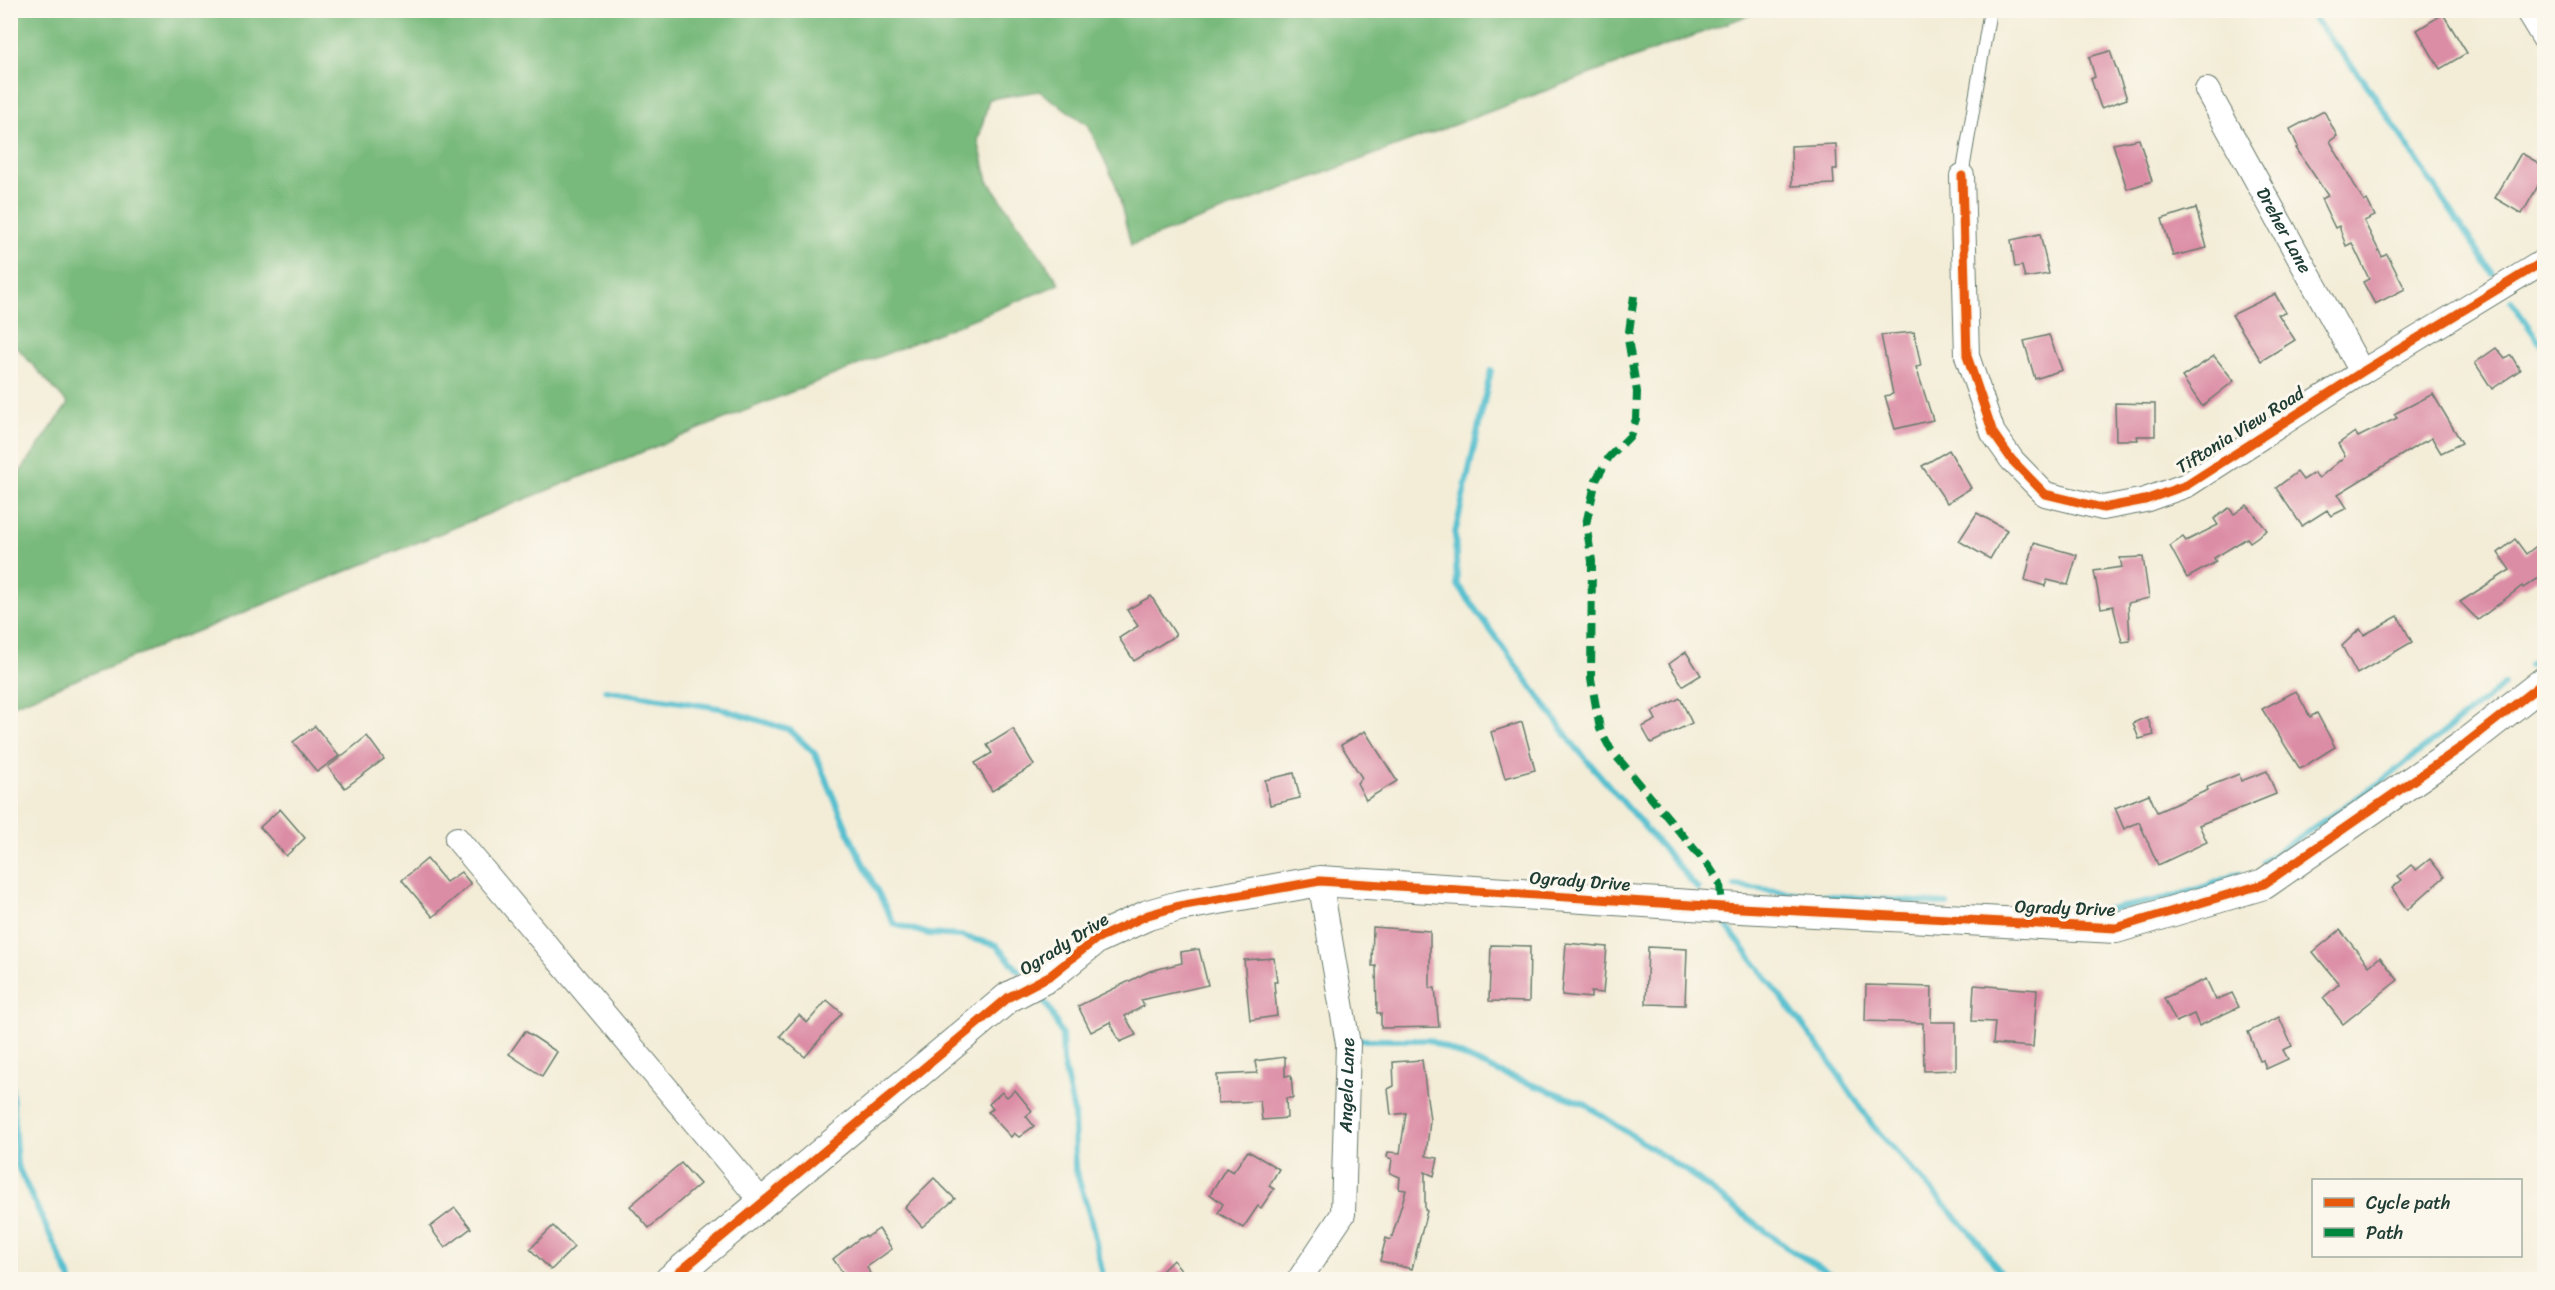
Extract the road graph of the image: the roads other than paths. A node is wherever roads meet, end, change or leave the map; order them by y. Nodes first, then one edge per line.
1 (1990, 10) edge
2 (2527, 10) edge
3 (2544, 38) edge
4 (2207, 90) dead end
5 (1962, 176) joint
6 (2544, 261) edge
7 (2362, 372) junction
8 (2544, 682) edge
9 (458, 839) dead end
10 (1320, 881) junction
11 (763, 1203) junction
12 (670, 1280) edge
13 (1299, 1280) edge

1 - 5 lane
2 - 3 street
4 - 7 street, Dreher Lane
5 - 7 street, Tiftonia View Road
6 - 7 street, Tiftonia View Road
8 - 10 street, Ogrady Drive
9 - 11 street
10 - 11 street, Ogrady Drive
10 - 13 street, Angela Lane
11 - 12 street, Ogrady Drive

